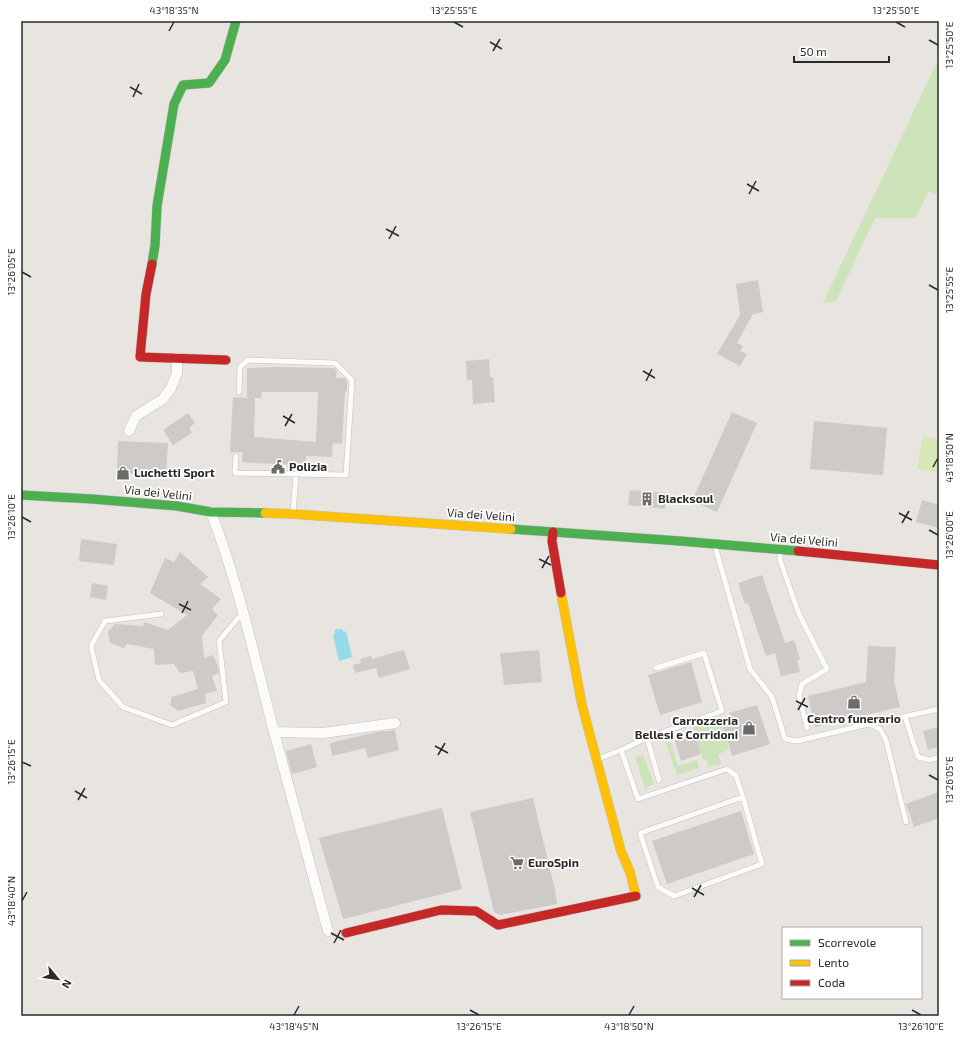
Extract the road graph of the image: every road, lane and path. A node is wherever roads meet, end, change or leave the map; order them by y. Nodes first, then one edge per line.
1 (236, 21) edge
2 (177, 358) junction
3 (226, 360) dead end
4 (239, 392) dead end
5 (129, 431) dead end
6 (236, 456) dead end
7 (296, 475) junction
8 (21, 495) edge
9 (211, 512) junction
10 (293, 514) junction
11 (553, 532) junction
12 (714, 545) junction
13 (780, 550) junction
14 (939, 565) edge
15 (243, 612) junction
16 (161, 614) dead end
17 (656, 668) dead end
18 (939, 709) edge
19 (905, 717) junction
20 (395, 723) dead end
21 (869, 724) junction
22 (807, 728) dead end
23 (274, 732) junction
24 (646, 738) junction
25 (620, 750) junction
26 (939, 758) edge
27 (597, 759) junction
28 (659, 780) dead end
29 (743, 796) junction
30 (906, 822) dead end
31 (328, 931) dead end
32 (346, 933) dead end

1 - 2 street
2 - 3 street
2 - 5 street
4 - 7 lane
6 - 7 lane
7 - 10 lane
8 - 9 street, Via dei Velini
9 - 10 street, Via dei Velini
9 - 15 street
10 - 11 street, Via dei Velini
11 - 12 street, Via dei Velini
11 - 27 street
12 - 13 street, Via dei Velini
12 - 21 lane
13 - 14 street, Via dei Velini
13 - 22 lane
15 - 16 lane
15 - 23 street
17 - 24 lane
18 - 19 lane
19 - 21 lane
19 - 26 lane
20 - 23 street
21 - 30 lane
23 - 31 street
24 - 25 lane
24 - 28 lane
25 - 27 lane
25 - 29 lane
27 - 32 street
29 - 29 lane

